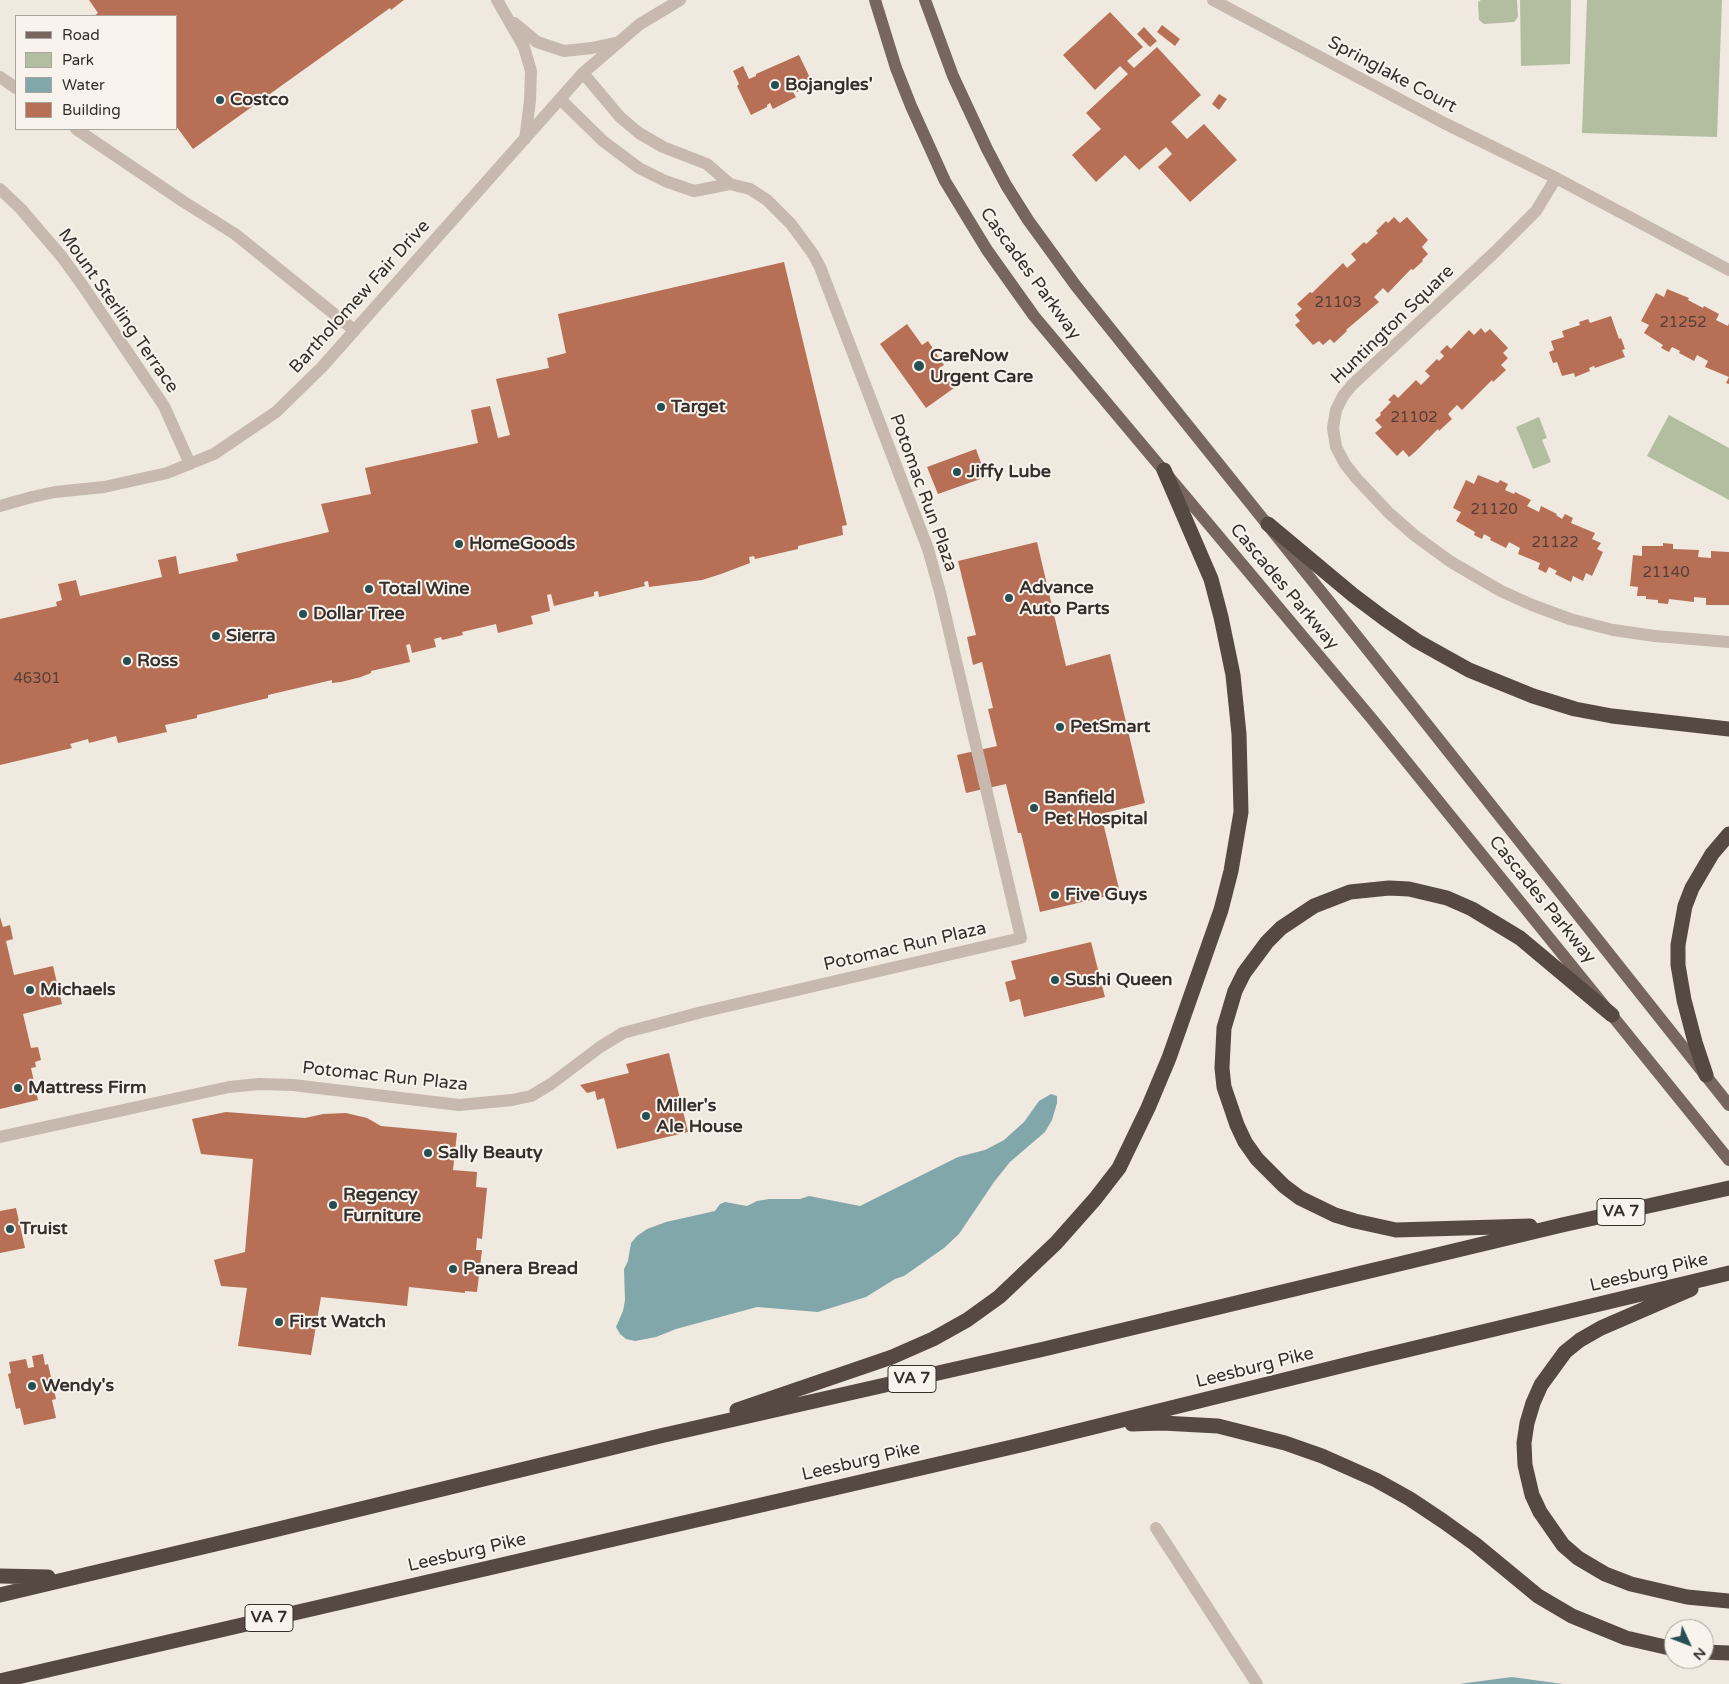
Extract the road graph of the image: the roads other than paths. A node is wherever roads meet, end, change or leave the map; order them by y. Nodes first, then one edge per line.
1 (497, 0) edge
2 (680, 0) edge
3 (875, 0) edge
4 (925, 0) edge
5 (1213, 0) edge
6 (507, 16) junction
7 (617, 42) junction
8 (583, 73) junction
9 (0, 76) edge
10 (15, 87) edge
11 (560, 99) junction
12 (77, 130) edge
13 (525, 138) junction
14 (1556, 178) junction
15 (730, 184) junction
16 (0, 189) edge
17 (1729, 270) edge
18 (354, 330) junction
19 (190, 464) junction
20 (1164, 470) junction
21 (0, 506) edge
22 (1268, 524) junction
23 (1729, 642) edge
24 (1729, 729) edge
25 (1729, 834) edge
26 (1612, 1015) junction
27 (1706, 1075) junction
28 (1729, 1105) edge
29 (0, 1137) edge
30 (1726, 1157) edge
31 (1729, 1188) edge
32 (1562, 1225) junction
33 (1729, 1273) edge
34 (660, 1436) junction
35 (1025, 1444) junction
36 (1156, 1528) dead end
37 (0, 1576) edge
38 (69, 1578) junction
39 (0, 1595) edge
40 (1729, 1601) edge
41 (1664, 1647) edge
42 (1714, 1652) edge
43 (1729, 1653) edge
44 (0, 1681) edge
45 (1257, 1684) edge

1 - 6 street
2 - 7 street, Bartholomew Fair Drive
3 - 20 main road, Cascades Parkway
4 - 22 main road, Cascades Parkway
5 - 14 street, Springlake Court
6 - 7 street
6 - 13 street
7 - 8 street, Bartholomew Fair Drive
8 - 11 street, Bartholomew Fair Drive
8 - 15 street, Potomac Run Plaza
9 - 10 street
11 - 13 street, Bartholomew Fair Drive
11 - 15 street, Potomac Run Plaza
12 - 18 street
13 - 18 street, Bartholomew Fair Drive
14 - 17 street
14 - 23 street, Huntington Square
15 - 29 street, Potomac Run Plaza
16 - 19 street, Mount Sterling Terrace
18 - 19 street, Bartholomew Fair Drive
19 - 21 street, Bartholomew Fair Drive
20 - 26 main road, Cascades Parkway
20 - 34 highway
22 - 24 highway
22 - 27 main road, Cascades Parkway
25 - 27 highway
26 - 30 main road, Cascades Parkway
26 - 32 highway
27 - 28 main road, Cascades Parkway
31 - 32 highway, VA 7
32 - 34 highway, VA 7
33 - 35 highway, Leesburg Pike / VA 7
33 - 40 highway
34 - 38 highway, VA 7
35 - 41 highway
35 - 44 highway, Leesburg Pike / VA 7
36 - 45 street
37 - 38 highway
38 - 39 highway, VA 7
42 - 43 highway

